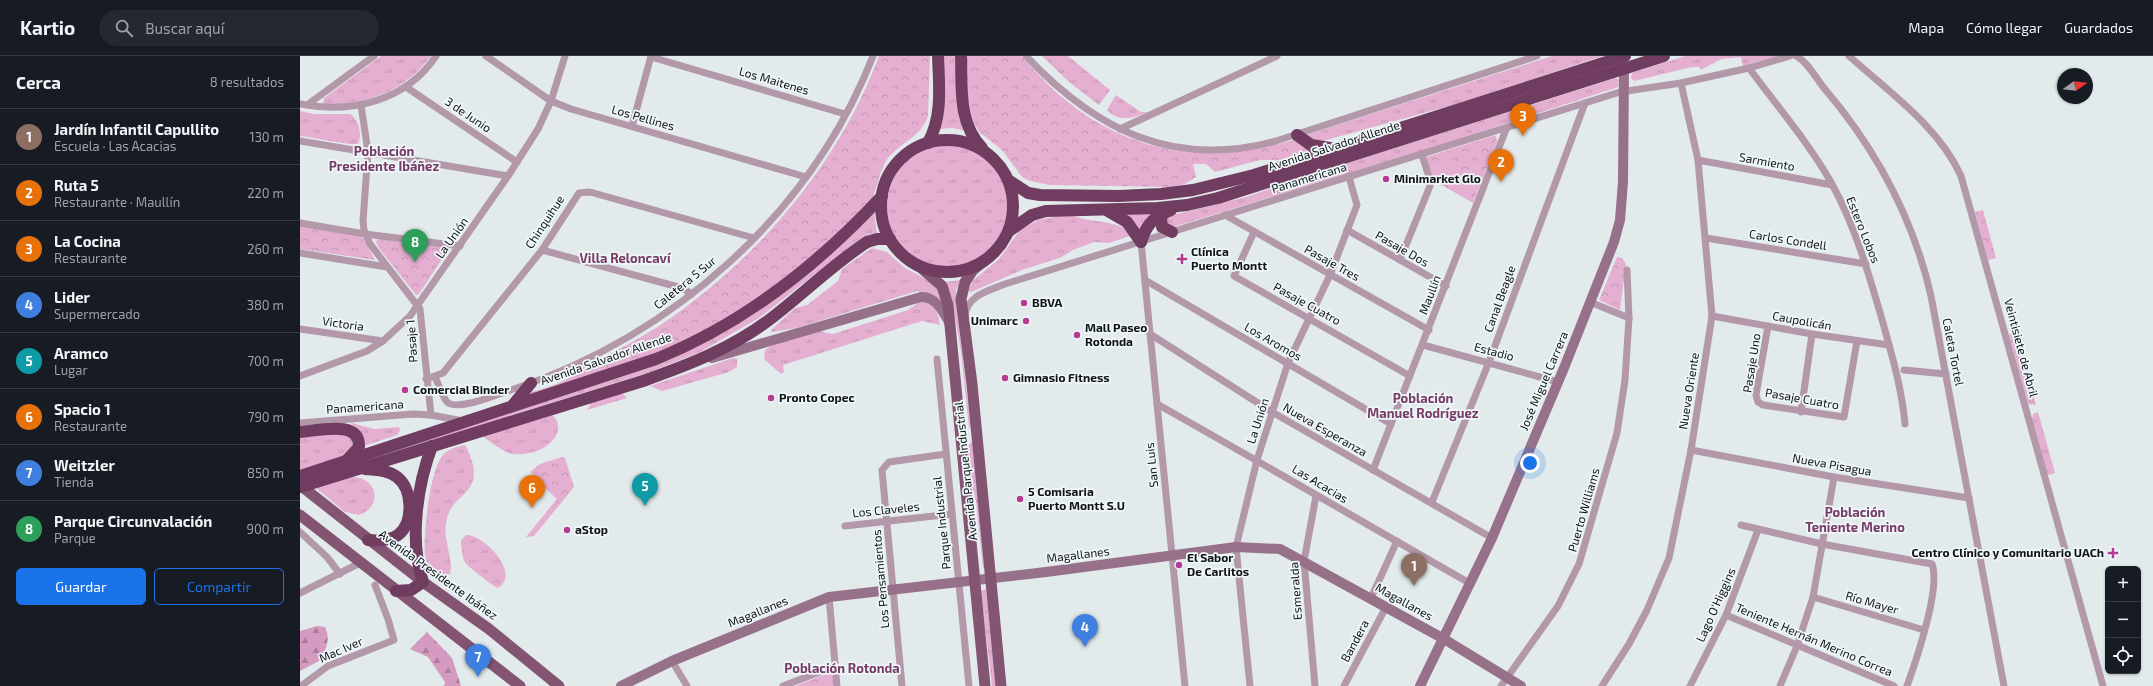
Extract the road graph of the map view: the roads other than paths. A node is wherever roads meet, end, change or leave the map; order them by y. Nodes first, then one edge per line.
1 (374, 56) edge
2 (436, 56) edge
3 (486, 56) edge
4 (565, 56) edge
5 (651, 56) edge
6 (873, 56) edge
7 (938, 56) edge
8 (961, 56) edge
9 (1026, 56) edge
10 (1277, 56) edge
11 (1537, 56) edge
12 (1626, 56) edge
13 (1664, 56) edge
14 (1790, 56) edge
15 (1796, 56) edge
16 (1849, 56) edge
17 (1749, 68) junction
18 (1624, 69) junction
19 (1681, 83) junction
20 (406, 87) junction
21 (1625, 91) junction
22 (551, 101) junction
23 (1585, 102) junction
24 (303, 104) edge
25 (361, 105) junction
26 (845, 114) junction
27 (632, 126) junction
28 (1507, 127) junction
29 (1120, 129) junction
30 (1297, 135) junction
31 (300, 141) edge
32 (928, 142) junction
33 (1335, 148) junction
34 (368, 152) junction
35 (987, 153) junction
36 (1422, 155) junction
37 (1698, 160) junction
38 (517, 162) junction
39 (508, 176) junction
40 (806, 177) junction
41 (1349, 177) junction
42 (1008, 180) junction
43 (1832, 185) junction
44 (882, 196) junction
45 (1187, 205) junction
46 (1106, 210) junction
47 (1164, 212) junction
48 (1225, 215) junction
49 (300, 223) edge
50 (1348, 230) junction
51 (1008, 231) junction
52 (1172, 232) junction
53 (1254, 232) junction
54 (365, 234) junction
55 (754, 238) junction
56 (1706, 238) junction
57 (890, 239) junction
58 (1141, 242) junction
59 (460, 246) junction
60 (542, 250) junction
61 (300, 253) edge
62 (1400, 260) junction
63 (984, 261) junction
64 (1866, 264) junction
65 (918, 265) junction
66 (387, 267) junction
67 (1627, 270) dead end
68 (1330, 275) junction
69 (1144, 280) junction
70 (1446, 286) junction
71 (692, 294) junction
72 (1590, 302) junction
73 (419, 306) junction
74 (1712, 316) junction
75 (1310, 318) junction
76 (1629, 318) junction
77 (964, 323) junction
78 (951, 326) junction
79 (1768, 326) junction
80 (300, 329) edge
81 (1429, 330) junction
82 (1150, 334) junction
83 (1812, 334) junction
84 (383, 341) junction
85 (1857, 341) junction
86 (1423, 345) junction
87 (1889, 345) junction
88 (937, 359) dead end
89 (1489, 362) junction
90 (695, 363) junction
91 (1288, 364) junction
92 (1904, 370) dead end
93 (1946, 374) junction
94 (300, 376) edge
95 (1410, 376) junction
96 (436, 377) junction
97 (426, 379) junction
98 (1558, 382) junction
99 (531, 383) junction
100 (1758, 402) joint
101 (1157, 404) junction
102 (512, 405) junction
103 (1272, 412) junction
104 (1802, 412) junction
105 (431, 415) junction
106 (464, 421) junction
107 (960, 421) junction
108 (300, 423) edge
109 (1391, 424) junction
110 (1904, 424) dead end
111 (300, 432) edge
112 (976, 435) junction
113 (962, 442) junction
114 (432, 446) junction
115 (1691, 450) junction
116 (946, 454) junction
117 (1258, 460) junction
118 (345, 462) junction
119 (358, 469) junction
120 (1373, 470) junction
121 (300, 476) edge
122 (1834, 477) junction
123 (300, 486) edge
124 (1316, 496) junction
125 (1969, 498) junction
126 (1432, 502) junction
127 (952, 514) junction
128 (300, 515) edge
129 (886, 521) junction
130 (1741, 525) dead end
131 (845, 526) dead end
132 (1758, 530) junction
133 (300, 532) edge
134 (1492, 538) junction
135 (368, 540) junction
136 (1397, 541) junction
137 (1822, 544) junction
138 (1236, 547) junction
139 (1172, 556) junction
140 (1304, 561) junction
141 (360, 564) junction
142 (340, 574) junction
143 (991, 579) junction
144 (976, 580) junction
145 (423, 582) junction
146 (959, 582) junction
147 (1471, 584) junction
148 (375, 585) dead end
149 (892, 590) junction
150 (396, 591) junction
151 (300, 594) edge
152 (829, 597) junction
153 (1813, 597) junction
154 (1371, 598) junction
155 (1386, 607) junction
156 (1726, 615) junction
157 (1924, 630) junction
158 (1444, 639) junction
159 (1797, 646) junction
160 (672, 661) junction
161 (835, 666) junction
162 (1504, 682) edge
163 (301, 686) edge
164 (520, 686) edge
165 (559, 686) edge
166 (621, 686) edge
167 (687, 686) edge
168 (783, 686) edge
169 (837, 686) edge
170 (902, 686) edge
171 (969, 686) edge
172 (985, 686) edge
173 (1001, 686) edge
174 (1185, 686) edge
175 (1250, 686) edge
176 (1315, 686) edge
177 (1344, 686) edge
178 (1420, 686) edge
179 (1521, 686) edge
180 (1602, 686) edge
181 (1690, 686) edge
182 (1780, 686) edge
183 (1894, 686) edge
184 (1907, 686) edge
185 (2004, 686) edge
186 (2103, 686) edge

1 - 24 street
2 - 20 street
3 - 22 street, Los Pellines
4 - 22 street, La Unión
5 - 26 street, Los Maitenes
5 - 27 street
6 - 26 street, Caletera 5 Sur
7 - 32 highway
8 - 35 highway
9 - 29 street
10 - 29 street
11 - 30 street
12 - 33 highway, Avenida Salvador Allende
13 - 18 highway, Avenida Salvador Allende
14 - 17 street
15 - 93 street, Caleta Tortel
16 - 186 street, Veintisiete de Abril
17 - 19 street
17 - 43 street, Estero Lobos
18 - 21 street, José Miguel Carrera
18 - 45 highway, Avenida Salvador Allende
19 - 21 street, Panamericana
19 - 37 street, Nueva Oriente
20 - 25 street
20 - 38 street, 3 de Junio
21 - 23 street, Panamericana
21 - 72 street, José Miguel Carrera
22 - 27 street, Los Pellines
22 - 38 street, La Unión
23 - 28 street, Panamericana
23 - 89 street, Canal Beagle
24 - 25 street
25 - 34 street, Pasaje 1
26 - 40 street, Caletera 5 Sur
27 - 40 street, Los Pellines
28 - 36 street, Panamericana
28 - 70 street, Maullín
29 - 30 street
30 - 33 highway
31 - 34 street
32 - 35 highway
32 - 44 highway
33 - 42 highway, Avenida Salvador Allende
34 - 39 street
34 - 54 street, Pasaje 1
35 - 42 highway
36 - 41 street, Panamericana
36 - 62 street
37 - 43 street, Sarmiento
37 - 56 street, Nueva Oriente
38 - 39 street, La Unión
39 - 59 street, La Unión
40 - 55 street, Caletera 5 Sur
41 - 48 street, Panamericana
41 - 50 street, La Unión
42 - 51 highway
43 - 64 street, Estero Lobos
44 - 57 highway
44 - 102 highway, Avenida Salvador Allende
45 - 46 highway, Avenida Salvador Allende
45 - 47 highway
46 - 51 highway, Avenida Salvador Allende
46 - 58 highway
47 - 52 highway
47 - 58 highway
48 - 52 street, Panamericana
48 - 53 street, Pasaje Tres
49 - 54 street
50 - 62 street, Pasaje Dos
50 - 68 street, La Unión
51 - 63 highway
52 - 58 street, Panamericana
53 - 68 street, Pasaje Tres
53 - 75 street, Pasaje Cuatro
54 - 59 street
54 - 66 street, Pasaje 1
55 - 60 street, Chinquihue
55 - 71 street, Caletera 5 Sur
56 - 64 street, Carlos Condell
56 - 74 street, Nueva Oriente
57 - 65 highway
57 - 90 highway
58 - 69 street, San Luis
58 - 77 street, Panamericana
59 - 73 street, La Unión
60 - 71 street
60 - 96 street, Chinquihue
61 - 66 street
62 - 70 street, Pasaje Dos
63 - 65 highway
63 - 77 main road, Avenida Parque Industrial
64 - 87 street, Estero Lobos
65 - 78 main road, Avenida Parque Industrial
66 - 73 street, Pasaje 1
67 - 76 street, Puerto Williams
68 - 75 street, La Unión
68 - 81 street, Pasaje Tres
69 - 82 street, San Luis
69 - 91 street, Los Aromos
70 - 81 street, Maullín
71 - 99 street, Caletera 5 Sur
72 - 76 street
72 - 98 street, José Miguel Carrera
73 - 84 street, La Unión
73 - 97 street, Pasaje 1
74 - 79 street, Caupolicán
74 - 115 street, Nueva Oriente
75 - 91 street, La Unión
75 - 95 street, Pasaje Cuatro
76 - 162 street, Puerto Williams
77 - 112 main road, Avenida Parque Industrial
78 - 90 street
78 - 107 main road, Avenida Parque Industrial
79 - 83 street, Caupolicán
79 - 100 street, Pasaje Uno
80 - 84 street, Victoria
81 - 86 street, Maullín
82 - 101 street, San Luis
82 - 103 street, Nueva Esperanza
83 - 85 street, Caupolicán
83 - 104 street
84 - 94 street, La Unión
85 - 87 street, Caupolicán
85 - 104 street, Pasaje Cuatro
86 - 89 street, Estadio
86 - 95 street, Maullín
87 - 110 street, Estero Lobos
88 - 116 street, Parque Industrial
89 - 98 street, Estadio
89 - 126 street, Canal Beagle
90 - 114 highway
91 - 103 street, La Unión
91 - 109 street, Los Aromos
92 - 93 street
93 - 125 street, Caleta Tortel
95 - 109 street, Maullín
96 - 97 street
96 - 99 street, Caletera 5 Sur
97 - 105 street, Pasaje 1
98 - 134 street, José Miguel Carrera
99 - 102 highway
100 - 104 street, Pasaje Cuatro
101 - 117 street, Las Acacias
101 - 139 street, San Luis
102 - 106 highway, Avenida Salvador Allende
103 - 117 street, La Unión
103 - 120 street, Nueva Esperanza
105 - 106 street
105 - 108 street, Panamericana
106 - 118 highway, Avenida Salvador Allende
107 - 112 main road
107 - 113 main road, Avenida Parque Industrial
109 - 120 street, Maullín
111 - 118 highway
112 - 113 main road
112 - 143 main road, Avenida Parque Industrial
113 - 144 main road, Avenida Parque Industrial
114 - 119 highway
114 - 145 highway
115 - 122 street, Nueva Pisagua
115 - 180 street, Nueva Oriente
116 - 127 street, Parque Industrial
116 - 129 street, Los Pensamientos
117 - 124 street, Las Acacias
117 - 138 street, La Unión
118 - 121 highway, Avenida Salvador Allende
119 - 123 highway
119 - 135 highway
120 - 126 street, Nueva Esperanza
122 - 125 street, Nueva Pisagua
122 - 137 street
123 - 135 main road, Avenida Presidente Ibáñez
124 - 136 street, Las Acacias
124 - 140 street, Esmeralda
125 - 185 street, Caleta Tortel
126 - 134 street, Nueva Esperanza
127 - 129 street, Los Claveles
127 - 146 street, Parque Industrial
128 - 141 main road
129 - 131 street, Los Claveles
129 - 149 street, Los Pensamientos
130 - 132 street
132 - 137 street
132 - 156 street, Lago O'Higgins
133 - 142 street
134 - 147 street, José Miguel Carrera
135 - 145 main road, Avenida Presidente Ibáñez
136 - 147 street, Las Acacias
136 - 154 street
137 - 153 street
137 - 157 street
138 - 139 street, Magallanes
138 - 140 street, Magallanes
138 - 175 street, La Unión
139 - 143 street, Magallanes
139 - 174 street, San Luis
140 - 154 street, Magallanes
140 - 176 street, Esmeralda
141 - 142 street
141 - 150 main road
142 - 151 street
143 - 144 street, Magallanes
143 - 173 main road, Avenida Parque Industrial
144 - 146 street, Magallanes
144 - 172 main road, Avenida Parque Industrial
145 - 150 highway
145 - 165 main road, Avenida Presidente Ibáñez
146 - 149 street, Magallanes
146 - 171 street, Parque Industrial
147 - 158 street, José Miguel Carrera
148 - 163 street, Mac Iver
149 - 152 street, Magallanes
149 - 170 street, Los Pensamientos
150 - 164 main road
152 - 160 street, Magallanes
152 - 161 street
153 - 157 street, Río Mayer
153 - 159 street
154 - 155 street, Magallanes
155 - 158 street, Magallanes
155 - 177 street, Bandera
156 - 159 street, Teniente Hernán Merino Correa
156 - 181 street, Lago O'Higgins
157 - 184 street
158 - 162 street, Magallanes
158 - 178 street, José Miguel Carrera
159 - 182 street
159 - 183 street, Teniente Hernán Merino Correa
160 - 166 street, Magallanes
160 - 167 street
161 - 168 street
161 - 169 street
162 - 179 street, Magallanes

